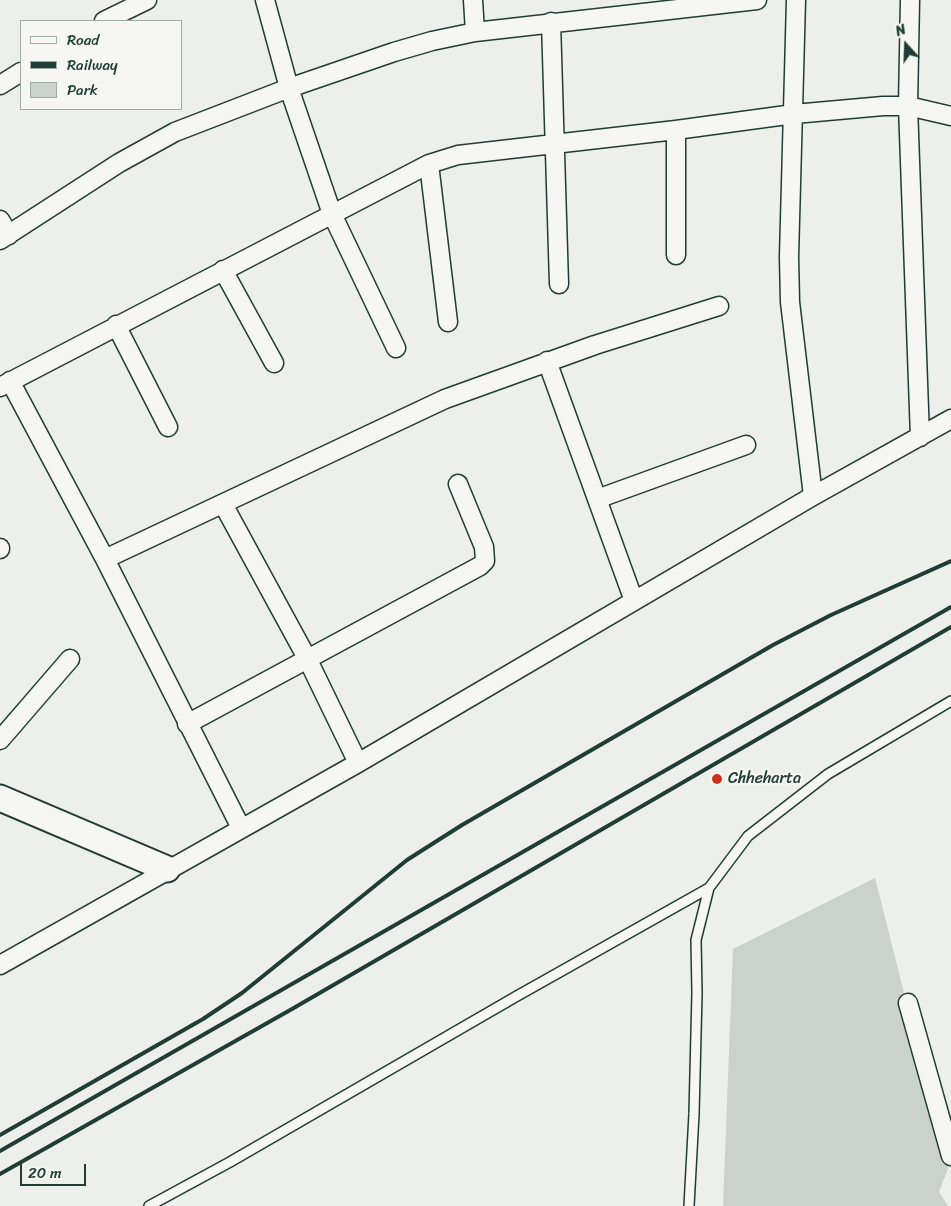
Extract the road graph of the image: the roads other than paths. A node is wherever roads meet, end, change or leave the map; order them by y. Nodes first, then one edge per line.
1 (148, 0) edge
2 (265, 0) edge
3 (473, 0) edge
4 (757, 0) edge
5 (796, 0) edge
6 (910, 0) edge
7 (106, 20) edge
8 (551, 22) junction
9 (475, 32) junction
10 (20, 73) edge
11 (0, 85) edge
12 (289, 88) junction
13 (908, 106) junction
14 (794, 114) junction
15 (951, 116) edge
16 (676, 130) junction
17 (555, 144) junction
18 (429, 164) junction
19 (332, 214) junction
20 (3, 232) edge
21 (676, 255) dead end
22 (223, 270) junction
23 (559, 284) dead end
24 (719, 306) dead end
25 (448, 322) dead end
26 (116, 325) junction
27 (396, 348) dead end
28 (547, 361) junction
29 (274, 363) dead end
30 (5, 384) edge
31 (951, 419) edge
32 (168, 427) dead end
33 (920, 437) junction
34 (746, 445) dead end
35 (458, 484) dead end
36 (813, 496) junction
37 (597, 499) junction
38 (223, 504) junction
39 (105, 559) junction
40 (634, 601) junction
41 (70, 658) dead end
42 (308, 660) junction
43 (951, 702) edge
44 (187, 724) junction
45 (0, 740) edge
46 (358, 763) junction
47 (0, 798) edge
48 (241, 828) junction
49 (167, 869) junction
50 (709, 888) junction
51 (0, 965) edge
52 (908, 1003) dead end
53 (951, 1156) edge
54 (149, 1206) edge
55 (689, 1206) edge

1 - 7 street
2 - 12 street
3 - 9 street
4 - 8 street
5 - 14 street
6 - 13 street
8 - 9 street
8 - 17 street
9 - 12 street
10 - 11 street
12 - 19 street
12 - 20 street
13 - 14 street
13 - 15 street
13 - 33 street
14 - 16 street
14 - 36 street
16 - 17 street
16 - 21 street
17 - 18 street
17 - 23 street
18 - 19 street
18 - 25 street
19 - 22 street
19 - 27 street
22 - 26 street
22 - 29 street
24 - 28 street
26 - 30 street
26 - 32 street
28 - 37 street
28 - 38 street
30 - 39 street
31 - 33 street
33 - 36 street
34 - 37 street
35 - 42 street
36 - 40 street
37 - 40 street
38 - 39 street
38 - 42 street
39 - 44 street
40 - 46 street
41 - 45 street
42 - 44 street
42 - 46 street
43 - 50 lane
44 - 48 street
46 - 48 street
47 - 49 street
48 - 49 street
49 - 51 street
50 - 54 lane
50 - 55 lane
52 - 53 street

